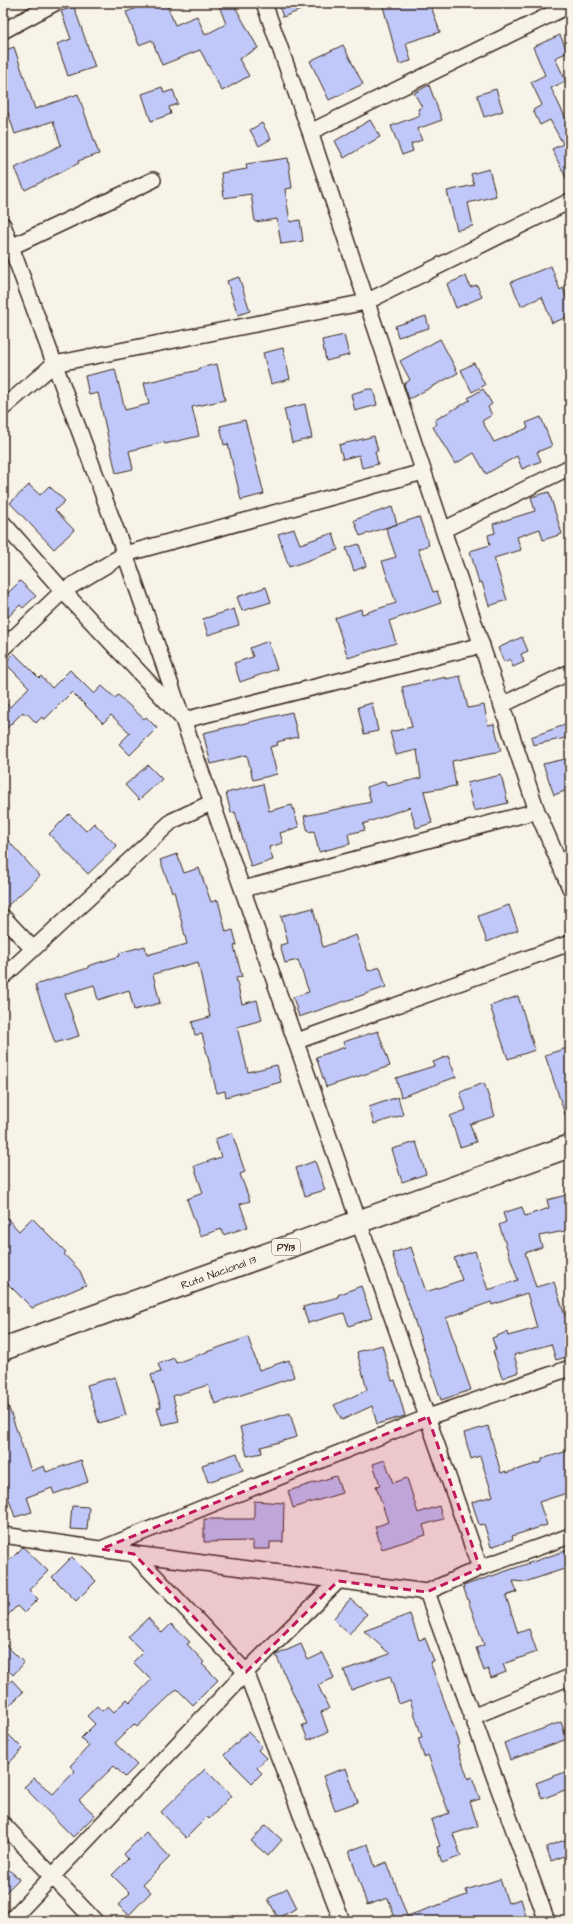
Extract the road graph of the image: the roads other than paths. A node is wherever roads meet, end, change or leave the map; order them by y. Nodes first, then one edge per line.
1 (55, 3) edge
2 (264, 3) edge
3 (568, 8) edge
4 (3, 31) edge
5 (310, 132) junction
6 (153, 180) dead end
7 (570, 201) edge
8 (3, 224) edge
9 (11, 247) junction
10 (366, 302) junction
11 (54, 364) junction
12 (3, 408) edge
13 (570, 467) edge
14 (423, 472) junction
15 (3, 523) edge
16 (443, 530) junction
17 (125, 554) junction
18 (63, 591) junction
19 (482, 645) junction
20 (3, 648) edge
21 (570, 672) edge
22 (502, 705) junction
23 (184, 720) junction
24 (213, 802) junction
25 (537, 811) junction
26 (564, 858) edge
27 (570, 888) edge
28 (243, 889) junction
29 (3, 917) edge
30 (570, 943) edge
31 (33, 949) junction
32 (3, 977) edge
33 (297, 1041) junction
34 (570, 1146) edge
35 (360, 1220) junction
36 (3, 1349) edge
37 (570, 1368) edge
38 (428, 1418) junction
39 (3, 1535) edge
40 (570, 1536) edge
41 (101, 1549) junction
42 (134, 1554) junction
43 (480, 1568) junction
44 (338, 1581) junction
45 (426, 1592) junction
46 (246, 1672) junction
47 (570, 1677) edge
48 (472, 1717) junction
49 (3, 1824) edge
50 (52, 1877) junction
51 (10, 1921) edge
52 (95, 1921) edge
53 (342, 1921) edge
54 (547, 1921) edge

1 - 4 street
2 - 5 street
3 - 5 street
5 - 10 street
6 - 9 street
7 - 10 street
8 - 9 street
9 - 11 street
10 - 11 street
10 - 14 street
11 - 12 street
11 - 17 street
13 - 16 street
14 - 16 street
14 - 17 street
15 - 18 street
16 - 19 street
17 - 18 street
17 - 23 street
18 - 20 street
18 - 23 street
19 - 22 street
19 - 23 street
21 - 22 street
22 - 25 street
23 - 24 street
24 - 28 street
24 - 31 street
25 - 26 street
25 - 28 street
26 - 27 street
28 - 33 street
29 - 31 street
30 - 33 street
31 - 32 street
33 - 35 street
34 - 35 highway, Ruta Nacional 13 / PY13
35 - 36 highway, Ruta Nacional 13 / PY13
35 - 38 street
37 - 38 street
38 - 41 street
38 - 43 street
39 - 41 street
40 - 43 street
41 - 42 street
42 - 44 street
42 - 46 street
43 - 45 street
44 - 45 street
44 - 46 street
45 - 48 street
46 - 50 street
46 - 53 street
47 - 48 street
48 - 54 street
49 - 50 street
50 - 51 street
50 - 52 street

